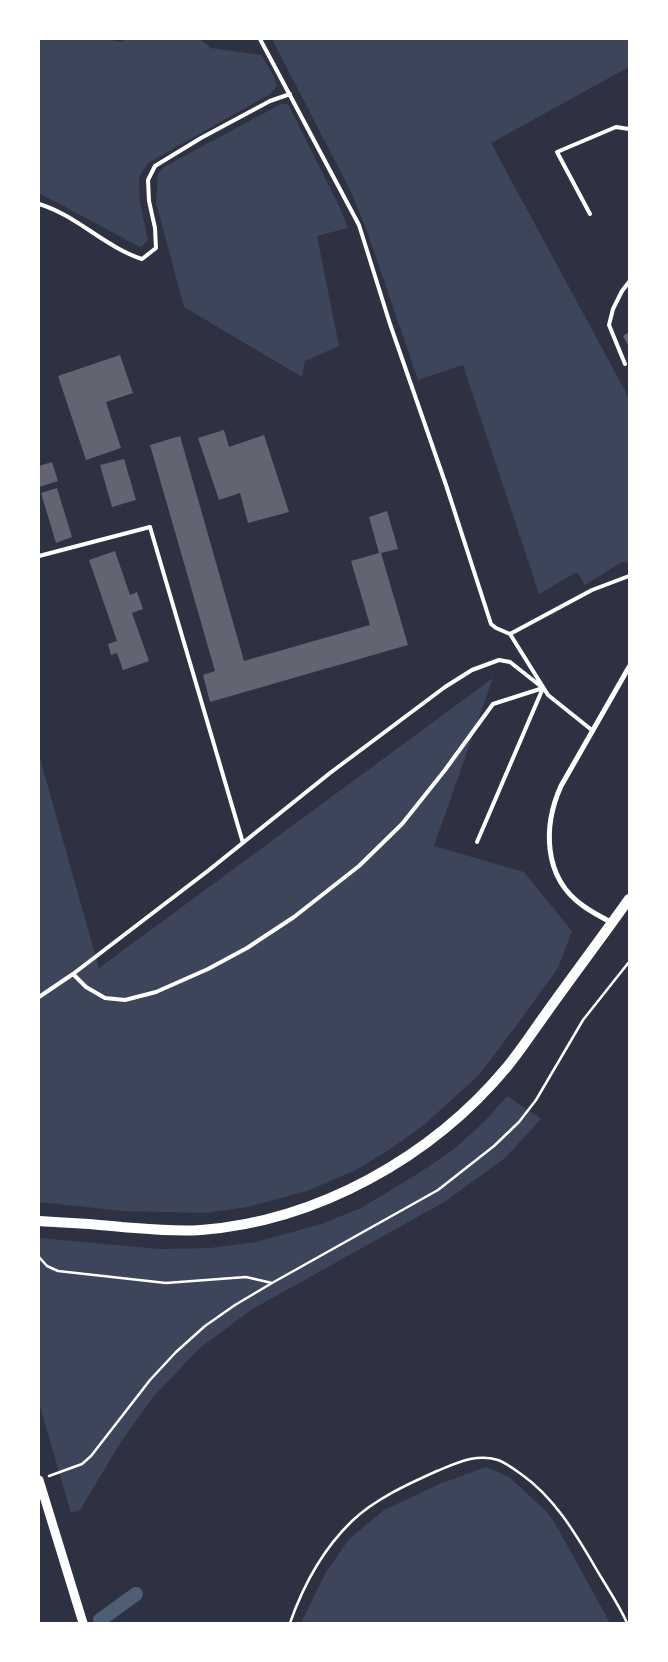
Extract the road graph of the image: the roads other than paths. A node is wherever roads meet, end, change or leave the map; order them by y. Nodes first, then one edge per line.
1 (260, 39) edge
2 (290, 94) junction
3 (629, 129) edge
4 (39, 204) edge
5 (590, 214) dead end
6 (629, 282) edge
7 (625, 364) dead end
8 (39, 556) edge
9 (629, 576) edge
10 (510, 634) junction
11 (629, 667) edge
12 (543, 688) junction
13 (593, 731) junction
14 (477, 842) dead end
15 (243, 843) junction
16 (629, 899) edge
17 (612, 923) junction
18 (73, 974) junction
19 (39, 997) edge
20 (39, 1221) edge
21 (43, 1479) edge
22 (83, 1623) edge

1 - 2 lane
2 - 4 lane
2 - 10 lane
3 - 5 lane
6 - 7 lane
8 - 15 lane
9 - 10 lane
10 - 12 lane
11 - 13 street
12 - 13 lane
12 - 14 lane
12 - 15 lane
12 - 18 lane
13 - 17 street
15 - 18 lane
16 - 17 main road
17 - 20 main road
18 - 19 lane
21 - 22 street

